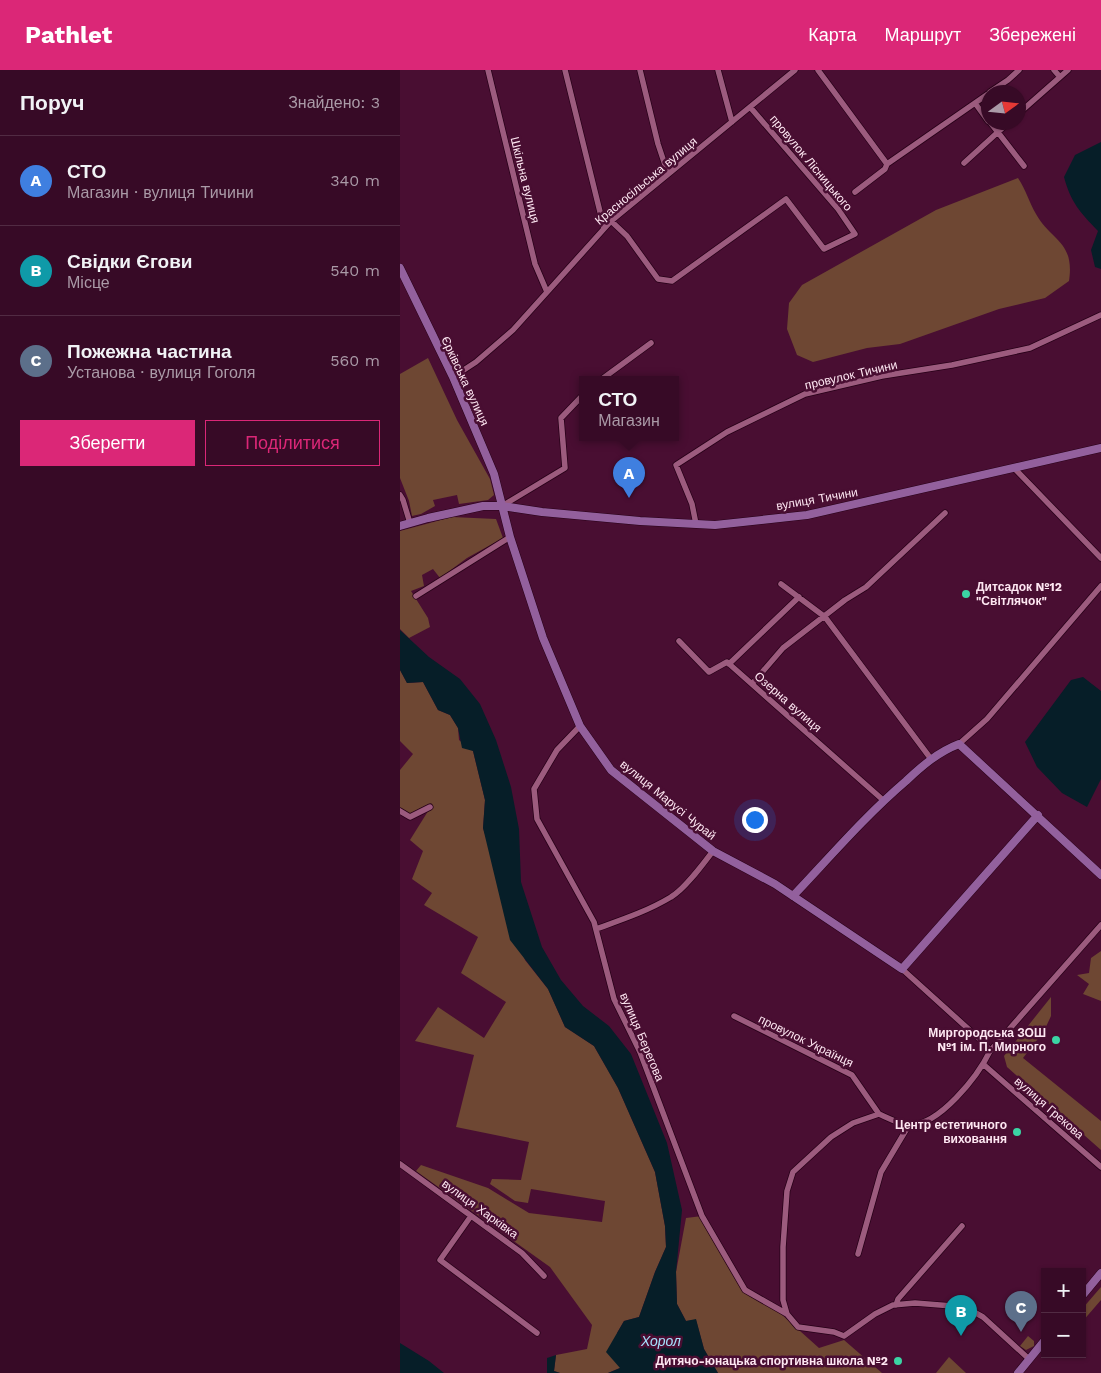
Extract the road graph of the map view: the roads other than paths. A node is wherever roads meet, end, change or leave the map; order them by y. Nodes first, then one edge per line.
1 (488, 70) edge
2 (565, 70) edge
3 (640, 70) edge
4 (718, 70) edge
5 (795, 70) edge
6 (818, 70) edge
7 (1019, 70) edge
8 (1054, 70) edge
9 (1068, 70) edge
10 (1060, 77) junction
11 (1001, 85) edge
12 (981, 99) edge
13 (975, 103) junction
14 (750, 107) junction
15 (1026, 107) edge
16 (981, 111) edge
17 (732, 122) junction
18 (996, 130) edge
19 (1001, 130) edge
20 (998, 133) junction
21 (964, 163) dead end
22 (886, 164) junction
23 (1024, 166) dead end
24 (668, 174) junction
25 (855, 192) dead end
26 (611, 220) junction
27 (604, 228) junction
28 (400, 268) edge
29 (547, 292) junction
30 (1100, 316) edge
31 (651, 344) dead end
32 (606, 376) edge
33 (453, 378) junction
34 (579, 399) edge
35 (1101, 448) edge
36 (1014, 468) junction
37 (400, 495) edge
38 (502, 506) junction
39 (945, 514) dead end
40 (410, 523) junction
41 (696, 524) junction
42 (400, 526) edge
43 (510, 537) junction
44 (1101, 558) edge
45 (781, 584) dead end
46 (1101, 586) edge
47 (416, 596) dead end
48 (799, 597) junction
49 (825, 617) junction
50 (679, 641) dead end
51 (729, 664) junction
52 (752, 684) junction
53 (580, 726) junction
54 (959, 744) junction
55 (930, 759) junction
56 (884, 800) junction
57 (430, 807) dead end
58 (400, 811) edge
59 (1038, 815) junction
60 (713, 851) junction
61 (1101, 875) edge
62 (793, 896) junction
63 (1101, 925) edge
64 (596, 929) junction
65 (902, 969) junction
66 (734, 1016) dead end
67 (990, 1051) junction
68 (983, 1064) junction
69 (879, 1114) junction
70 (908, 1125) junction
71 (400, 1164) edge
72 (1101, 1167) edge
73 (471, 1216) junction
74 (962, 1226) dead end
75 (858, 1254) dead end
76 (1101, 1273) edge
77 (544, 1276) dead end
78 (1086, 1291) edge
79 (896, 1305) junction
80 (787, 1314) junction
81 (538, 1333) dead end
82 (1041, 1345) edge
83 (1029, 1359) junction
84 (1018, 1373) edge

1 - 29 street, Шкільна вулиця
2 - 27 street
3 - 24 street
4 - 17 street
5 - 14 street, Красносільська вулиця
6 - 22 street
7 - 11 street
8 - 10 street
9 - 10 street
10 - 15 street
12 - 13 street
13 - 16 street
13 - 22 street
14 - 17 street, Красносільська вулиця
14 - 26 street, провулок Лісницького
17 - 24 street, Красносільська вулиця
18 - 20 street
19 - 20 street
20 - 21 street
20 - 23 street
22 - 25 street
24 - 26 street, Красносільська вулиця
26 - 27 street, Красносільська вулиця
27 - 29 street, Красносільська вулиця
28 - 33 street, Єрківська вулиця
29 - 33 street, Красносільська вулиця
30 - 41 street, провулок Тичини
31 - 32 street
33 - 38 street, Єрківська вулиця
34 - 38 street
35 - 36 street, вулиця Тичини
36 - 41 street, вулиця Тичини
36 - 44 street
37 - 40 street
38 - 40 street
38 - 41 street, вулиця Тичини
38 - 43 street, вулиця Марусі Чурай
39 - 49 street
40 - 42 street
43 - 47 street
43 - 53 street, вулиця Марусі Чурай
45 - 48 street
46 - 54 street
48 - 49 street
48 - 51 street
49 - 52 street
49 - 55 street
50 - 51 street
51 - 52 street, Озерна вулиця
52 - 56 street, Озерна вулиця
53 - 60 street, вулиця Марусі Чурай
53 - 64 street, вулиця Берегова
54 - 55 street
54 - 59 street
55 - 56 street
56 - 62 street
57 - 58 street
59 - 61 street
59 - 65 street
60 - 62 street, вулиця Марусі Чурай
60 - 64 street
62 - 65 street, вулиця Марусі Чурай
63 - 67 street
64 - 80 street, вулиця Берегова
65 - 67 street, вулиця Марусі Чурай
66 - 69 street, провулок Українця
67 - 68 street
68 - 70 street
68 - 72 street, вулиця Грекова
69 - 70 street
69 - 80 street
70 - 75 street
71 - 73 street, вулиця Харківка
73 - 77 street, вулиця Харківка
73 - 81 street
74 - 79 street
76 - 78 street
79 - 80 street, вулиця Берегова
79 - 83 street
82 - 83 street
83 - 84 street

